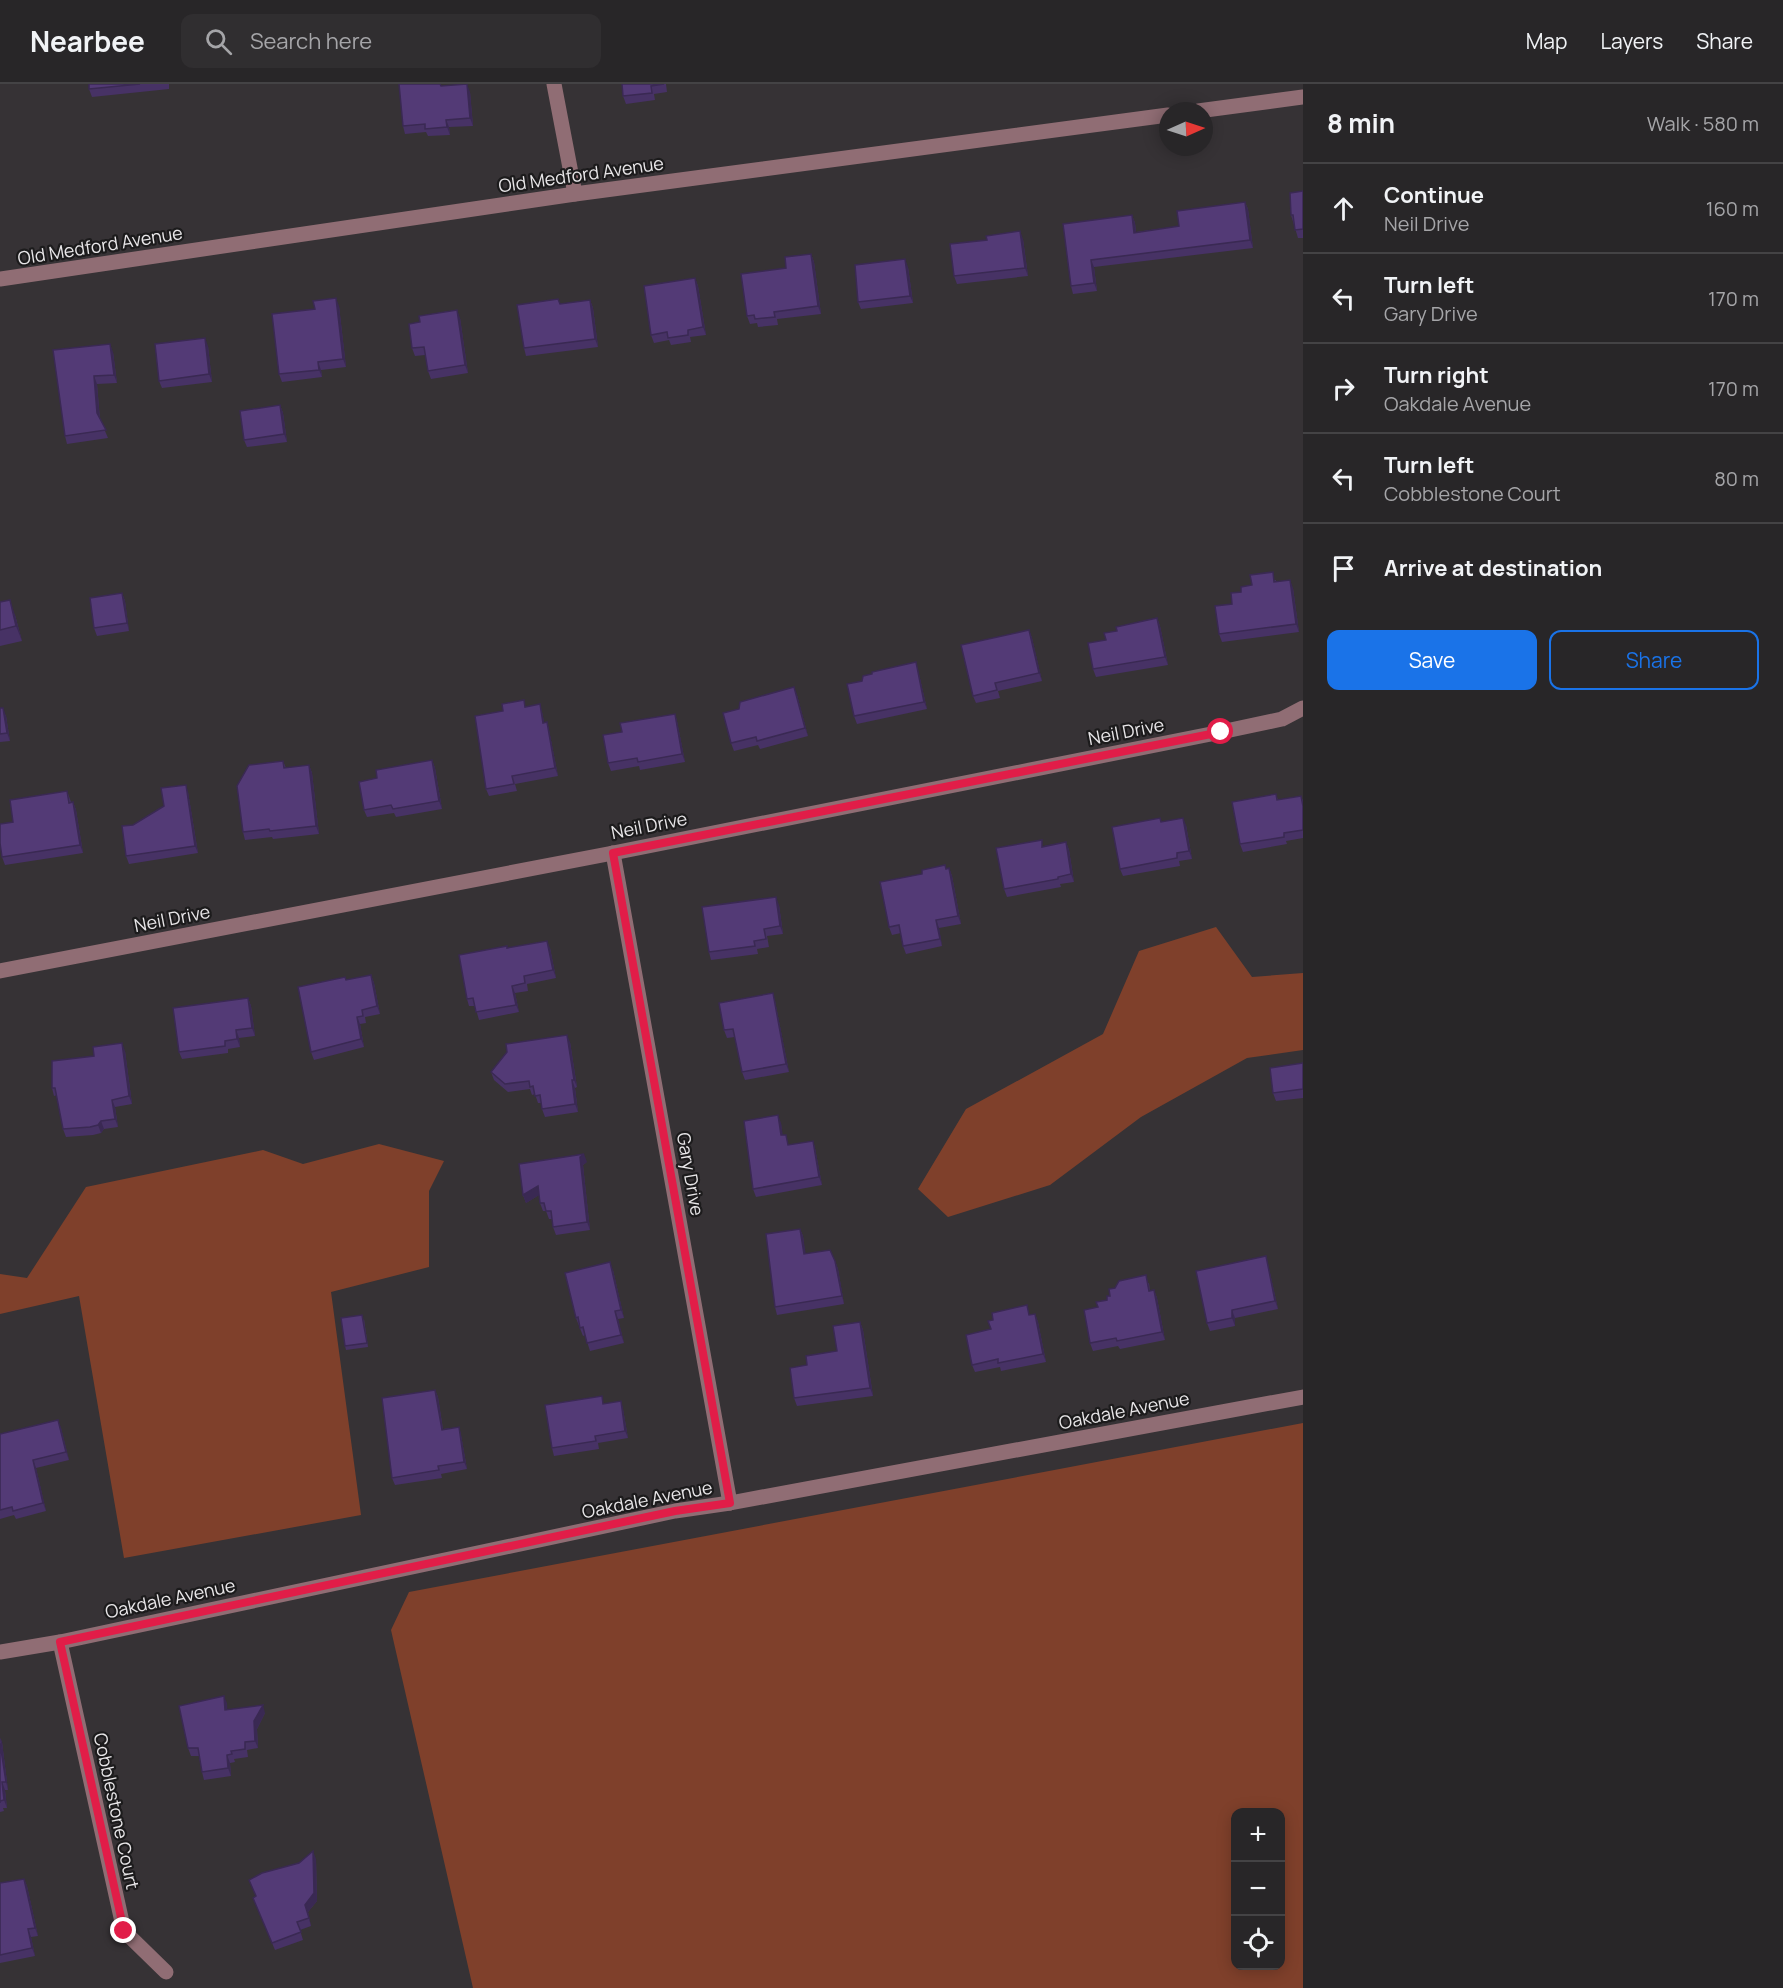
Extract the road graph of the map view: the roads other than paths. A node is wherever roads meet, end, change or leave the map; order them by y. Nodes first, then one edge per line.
1 (554, 84) edge
2 (1303, 97) edge
3 (1213, 109) edge
4 (1159, 116) edge
5 (574, 194) junction
6 (0, 279) edge
7 (1303, 708) edge
8 (613, 853) junction
9 (0, 971) edge
10 (1303, 1397) edge
11 (730, 1503) junction
12 (60, 1642) junction
13 (0, 1652) edge
14 (166, 1972) dead end

1 - 5 street
2 - 3 street
4 - 5 street, Old Medford Avenue
5 - 6 street, Old Medford Avenue
7 - 8 street, Neil Drive
8 - 9 street, Neil Drive
8 - 11 street, Gary Drive
10 - 11 street, Oakdale Avenue
11 - 12 street, Oakdale Avenue
12 - 13 street, Oakdale Avenue
12 - 14 street, Cobblestone Court

